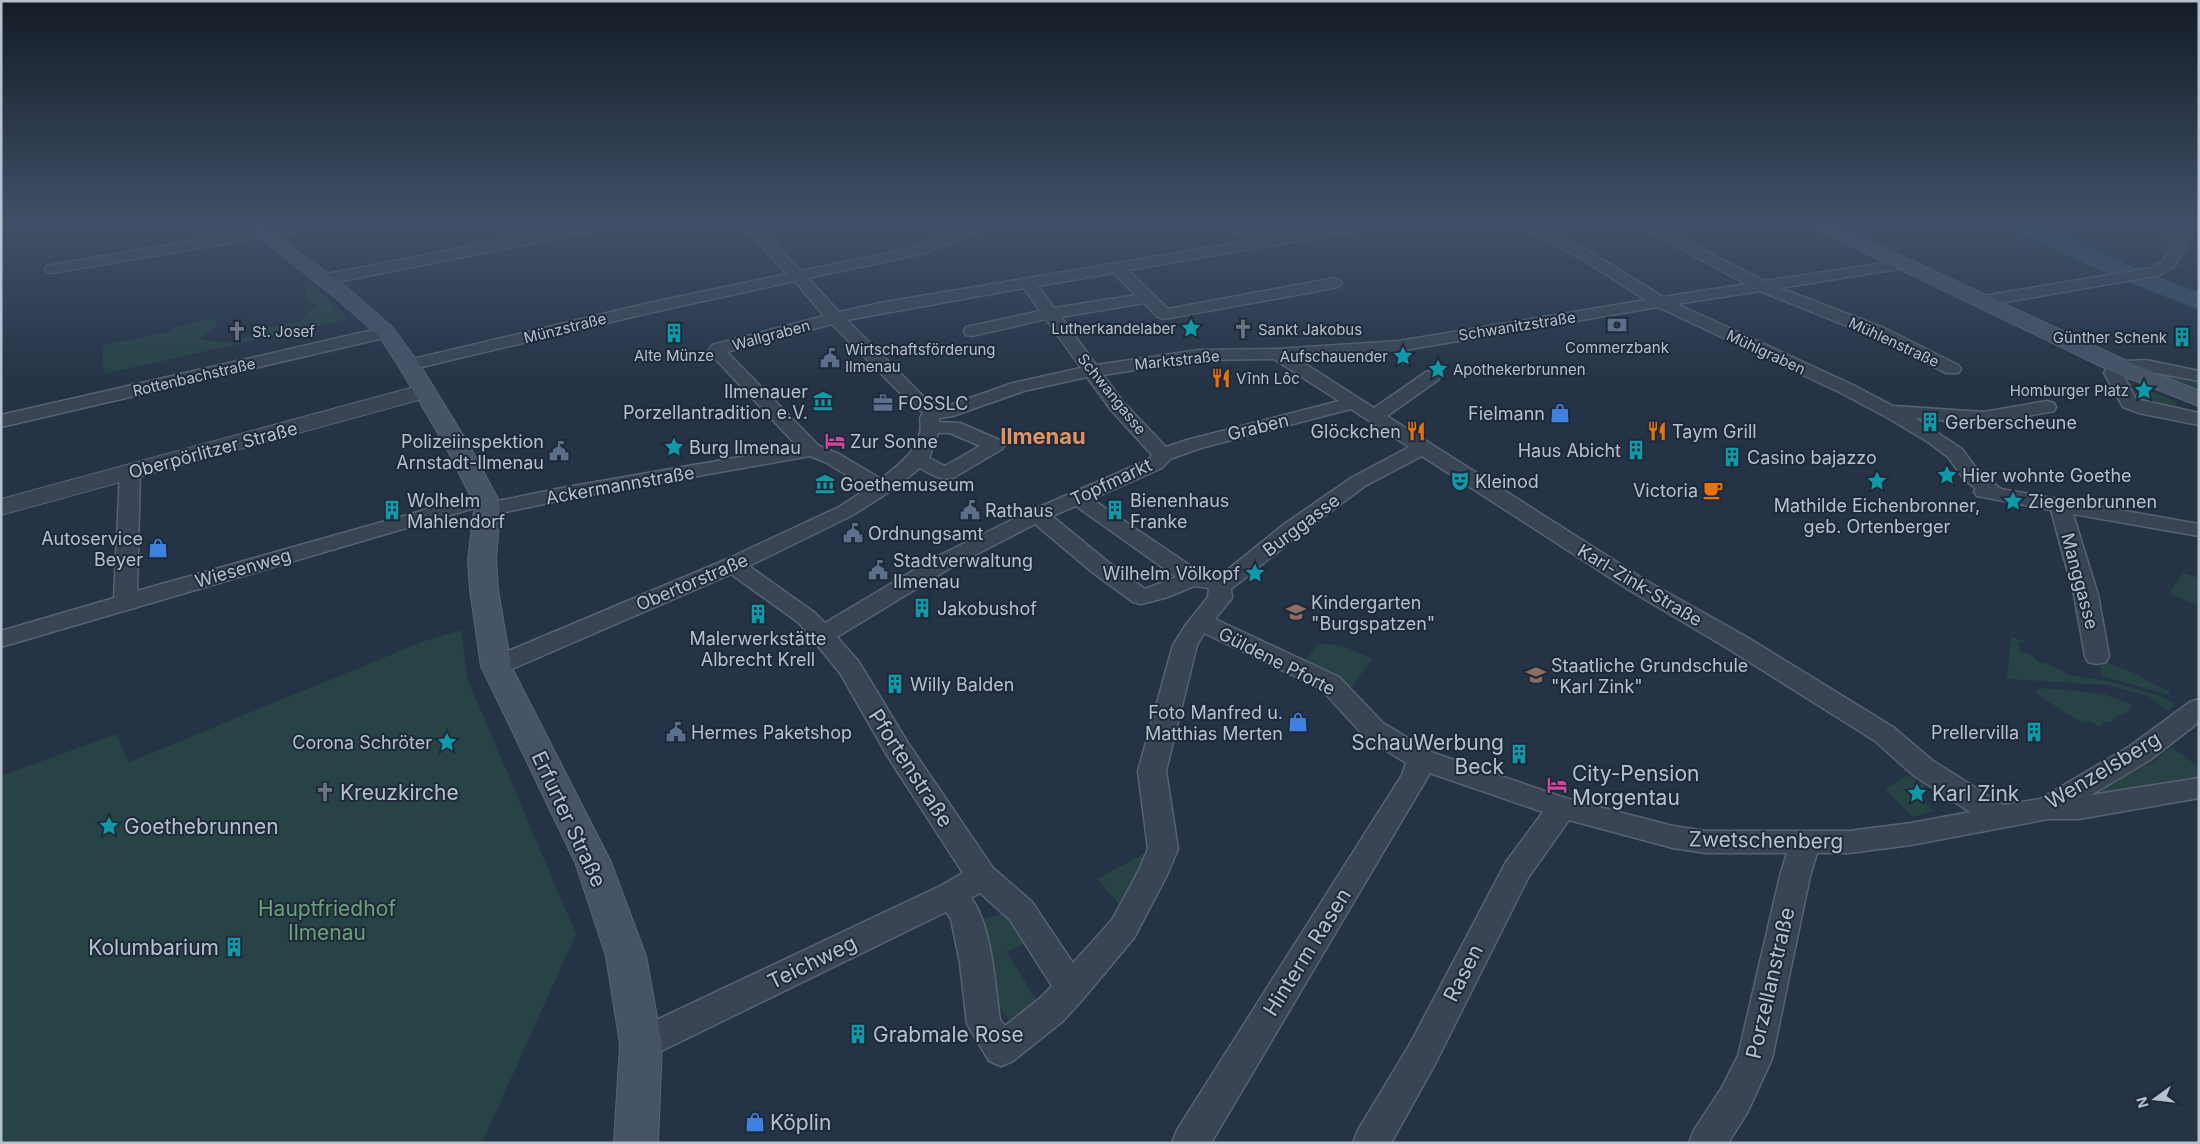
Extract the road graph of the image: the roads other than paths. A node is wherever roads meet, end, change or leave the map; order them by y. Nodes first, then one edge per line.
1 (330, 278) edge
2 (787, 278) edge
3 (800, 278) edge
4 (1055, 278) edge
5 (1128, 278) edge
6 (1623, 278) edge
7 (1746, 278) edge
8 (1810, 278) edge
9 (1937, 278) edge
10 (2122, 278) edge
11 (322, 280) joint
12 (1028, 283) junction
13 (1334, 283) dead end
14 (1760, 286) junction
15 (1149, 298) junction
16 (1989, 301) junction
17 (1660, 302) junction
18 (1049, 314) junction
19 (835, 318) junction
20 (972, 331) dead end
21 (386, 332) junction
22 (1425, 342) joint
23 (1278, 354) junction
24 (410, 365) junction
25 (2121, 366) junction
26 (1952, 369) dead end
27 (1093, 371) junction
28 (1432, 376) dead end
29 (2199, 376) edge
30 (425, 391) junction
31 (2199, 399) edge
32 (1354, 403) junction
33 (2047, 408) dead end
34 (1888, 410) junction
35 (1374, 416) junction
36 (2199, 419) edge
37 (1, 421) edge
38 (933, 421) junction
39 (1422, 448) junction
40 (812, 450) junction
41 (1163, 455) junction
42 (918, 460) junction
43 (130, 473) junction
44 (882, 488) junction
45 (1078, 498) junction
46 (486, 504) junction
47 (2060, 506) junction
48 (1, 507) edge
49 (1037, 516) junction
50 (2199, 530) edge
51 (733, 565) junction
52 (1193, 578) junction
53 (1220, 587) junction
54 (124, 602) junction
55 (1201, 622) junction
56 (821, 636) junction
57 (1, 639) edge
58 (2097, 656) dead end
59 (496, 666) junction
60 (2199, 708) edge
61 (1420, 759) junction
62 (2199, 788) edge
63 (1562, 808) junction
64 (2047, 808) junction
65 (2000, 818) junction
66 (1805, 843) junction
67 (982, 877) junction
68 (951, 894) junction
69 (1070, 989) junction
70 (641, 1044) junction
71 (636, 1143) edge
72 (1190, 1143) edge
73 (1371, 1143) edge
74 (1707, 1143) edge

1 - 11 street
2 - 24 street, Münzstraße
3 - 19 street
4 - 12 street
5 - 15 street
6 - 17 street, Mühlgraben
7 - 14 street, Mühlenstraße
8 - 14 street, Schwanitzstraße
9 - 16 main road
10 - 16 street
11 - 21 main road
12 - 18 street, Schwangasse
12 - 19 street
13 - 15 street
14 - 17 street, Schwanitzstraße
14 - 26 street, Mühlenstraße
15 - 18 street
16 - 25 main road
17 - 22 street, Schwanitzstraße
17 - 34 street, Mühlgraben
18 - 20 street
18 - 27 street, Schwangasse
19 - 38 street
19 - 40 street, Wallgraben
21 - 24 main road
21 - 37 street, Rottenbachstraße
22 - 23 street, Marktstraße
23 - 27 street, Marktstraße
23 - 32 street, Karl-Zink-Straße
24 - 30 main road
25 - 29 street
25 - 31 main road
25 - 36 street
27 - 38 street, Marktstraße
27 - 41 street, Schwangasse
28 - 35 street
30 - 43 street, Oberpörlitzer Straße
30 - 46 main road
32 - 35 street, Karl-Zink-Straße
32 - 41 street, Graben
33 - 34 street
34 - 47 street, Mühlgraben
35 - 39 street, Karl-Zink-Straße
38 - 42 street
38 - 42 street
39 - 53 street, Burggasse
39 - 65 street, Karl-Zink-Straße
40 - 44 street, Wallgraben
40 - 46 street, Ackermannstraße
41 - 45 street, Topfmarkt
42 - 44 street, Obertorstraße
43 - 48 street, Oberpörlitzer Straße
43 - 54 street
44 - 51 street, Obertorstraße
45 - 49 street, Topfmarkt
45 - 52 street
46 - 54 street, Wiesenweg
46 - 59 main road, Erfurter Straße
47 - 50 street
47 - 58 street, Manggasse
49 - 52 street
49 - 56 street, Topfmarkt
51 - 56 street, Pfortenstraße
51 - 59 street, Obertorstraße
52 - 53 street
53 - 55 street, Burggasse
54 - 57 street, Wiesenweg
55 - 61 street, Güldene Pforte
55 - 69 street
56 - 67 street, Pfortenstraße
59 - 70 main road, Erfurter Straße
60 - 64 street, Wenzelsberg
61 - 63 street, Zwetschenberg
61 - 72 street, Hinterm Rasen
62 - 64 street
63 - 66 street, Zwetschenberg
63 - 73 street, Rasen
64 - 65 street, Wenzelsberg
65 - 66 street, Zwetschenberg
66 - 74 street, Porzellanstraße
67 - 68 street, Teichweg
67 - 69 street, Pfortenstraße
68 - 69 street
68 - 70 street, Teichweg
70 - 71 main road, Erfurter Straße

